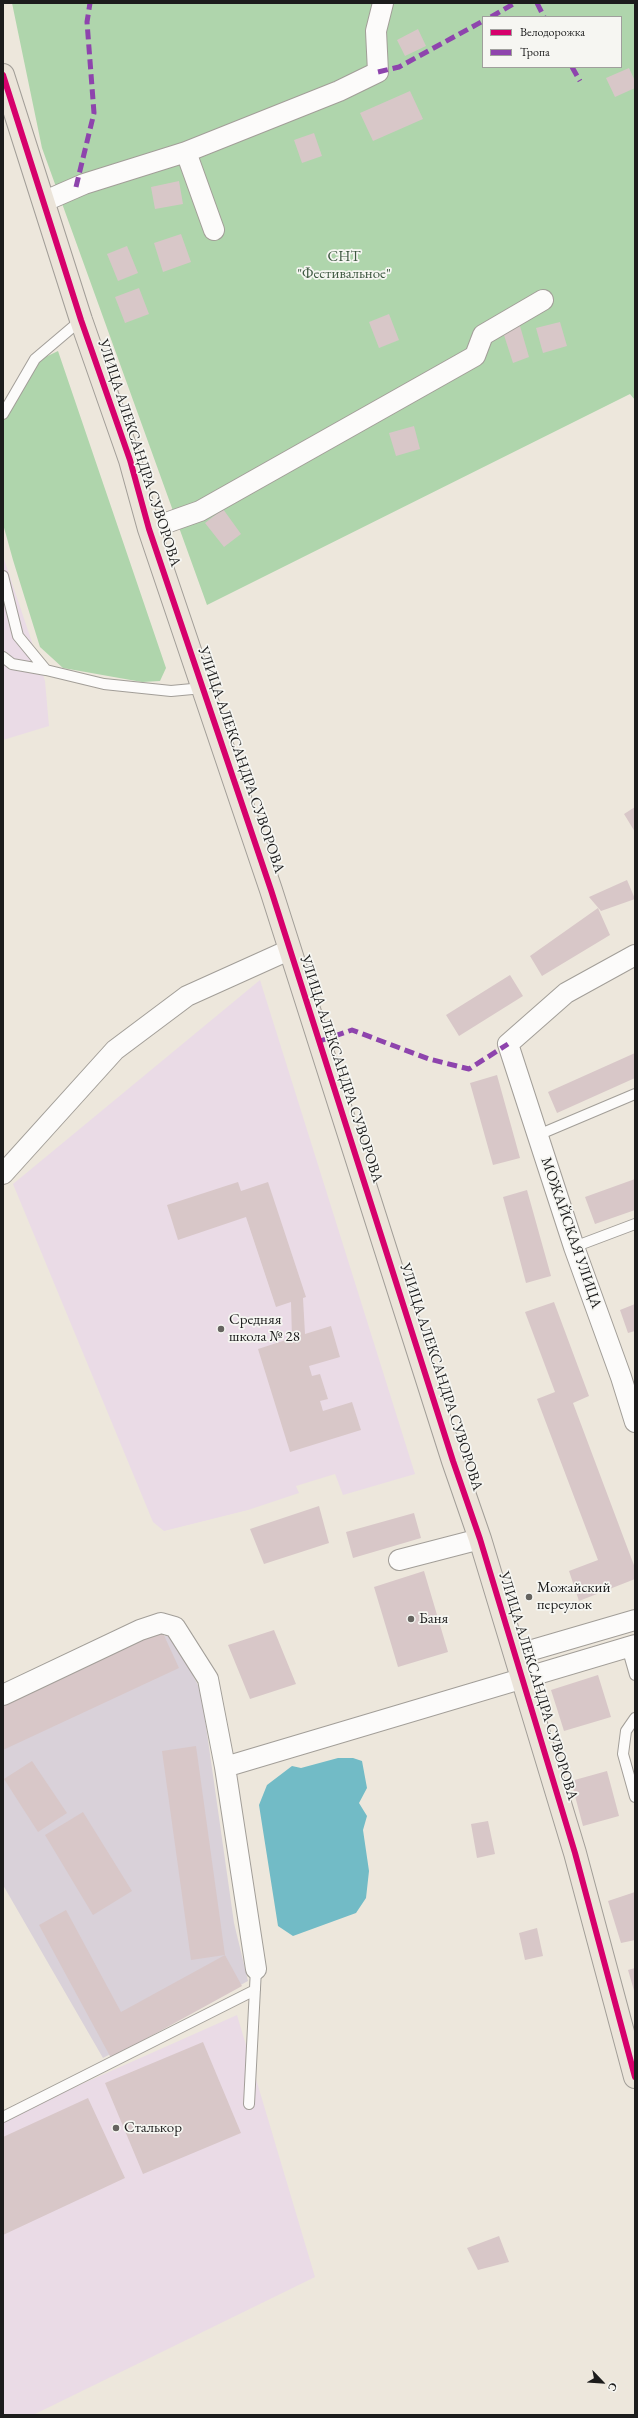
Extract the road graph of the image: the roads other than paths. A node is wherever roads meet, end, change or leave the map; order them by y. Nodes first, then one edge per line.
1 (383, 3) edge
2 (3, 75) edge
3 (186, 152) junction
4 (45, 201) junction
5 (214, 230) dead end
6 (543, 300) dead end
7 (81, 320) junction
8 (3, 414) edge
9 (149, 529) junction
10 (3, 576) edge
11 (3, 657) edge
12 (46, 670) junction
13 (203, 688) junction
14 (289, 950) junction
15 (635, 955) edge
16 (635, 1094) edge
17 (538, 1135) junction
18 (3, 1174) edge
19 (635, 1224) edge
20 (574, 1246) junction
21 (628, 1374) edge
22 (635, 1422) edge
23 (480, 1539) junction
24 (399, 1560) dead end
25 (635, 1620) edge
26 (631, 1646) edge
27 (515, 1655) junction
28 (635, 1675) edge
29 (523, 1678) junction
30 (3, 1695) edge
31 (635, 1718) edge
32 (225, 1767) junction
33 (635, 1797) edge
34 (256, 1969) joint
35 (255, 1990) junction
36 (635, 2077) edge
37 (249, 2104) dead end
38 (3, 2117) edge

1 - 3 street
2 - 4 main road, УЛИЦА АЛЕКСАНДРА СУВОРОВА
3 - 4 street
3 - 5 street
4 - 7 main road, УЛИЦА АЛЕКСАНДРА СУВОРОВА
6 - 9 street
7 - 8 lane
7 - 9 main road, УЛИЦА АЛЕКСАНДРА СУВОРОВА
9 - 13 main road, УЛИЦА АЛЕКСАНДРА СУВОРОВА
10 - 12 lane
11 - 12 lane
12 - 13 lane
13 - 14 main road, УЛИЦА АЛЕКСАНДРА СУВОРОВА
14 - 18 street
14 - 23 main road, УЛИЦА АЛЕКСАНДРА СУВОРОВА
15 - 17 street, МОЖАЙСКАЯ УЛИЦА
16 - 17 lane
17 - 20 street, МОЖАЙСКАЯ УЛИЦА
19 - 20 lane
20 - 21 street, МОЖАЙСКАЯ УЛИЦА
21 - 22 street, МОЖАЙСКАЯ УЛИЦА
23 - 24 street
23 - 27 main road, УЛИЦА АЛЕКСАНДРА СУВОРОВА
25 - 27 street
26 - 28 lane
26 - 29 street
27 - 29 main road, УЛИЦА АЛЕКСАНДРА СУВОРОВА
29 - 32 street
29 - 36 main road, УЛИЦА АЛЕКСАНДРА СУВОРОВА
30 - 32 street
31 - 33 lane
32 - 34 street
34 - 35 lane
35 - 37 lane
35 - 38 lane

